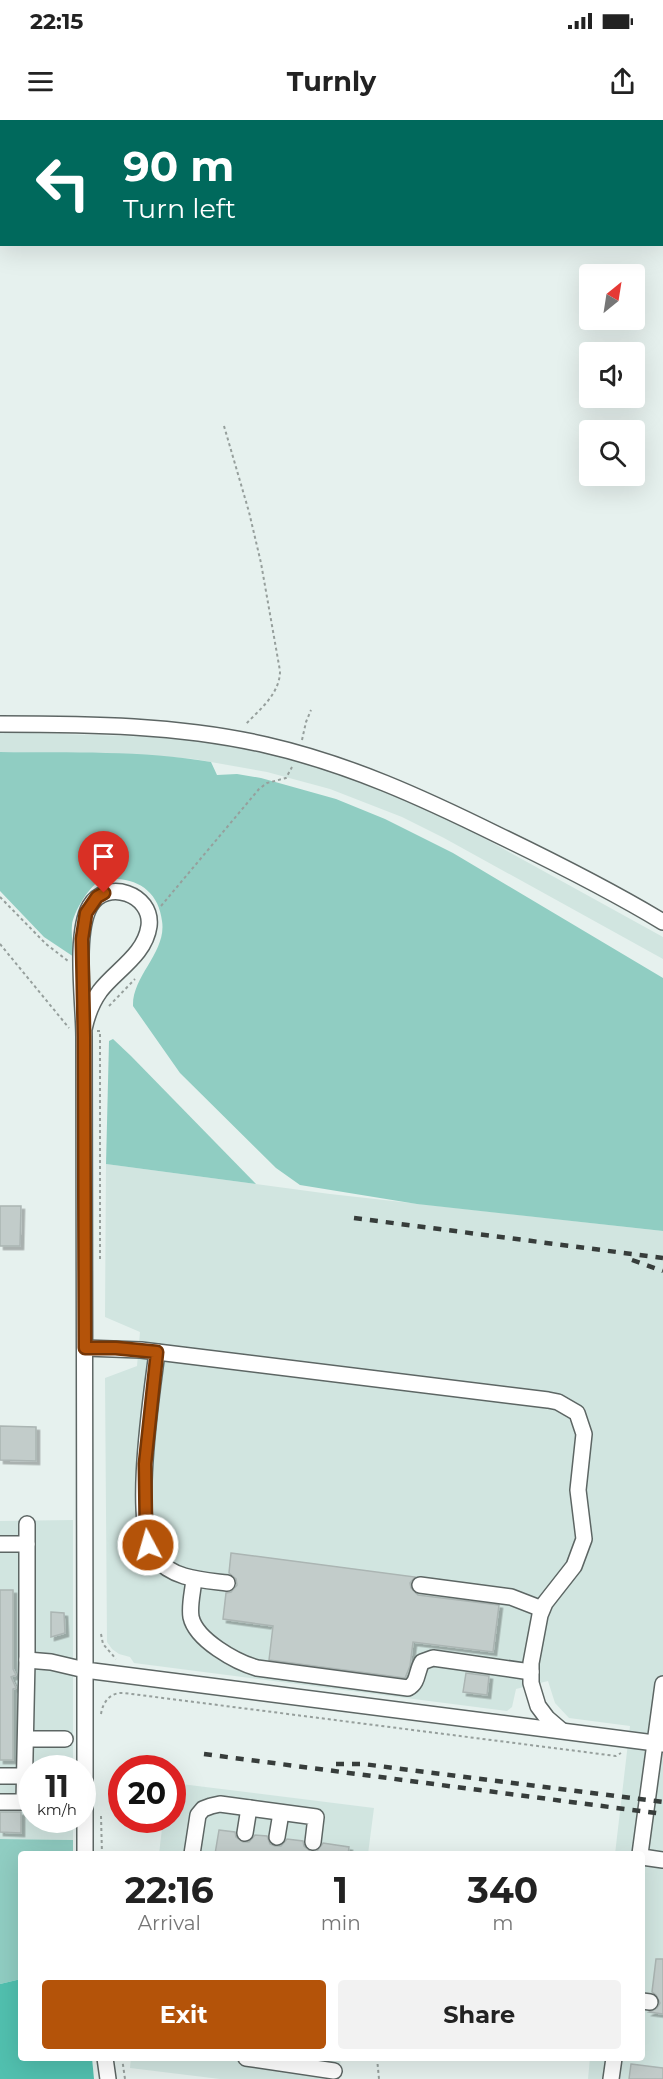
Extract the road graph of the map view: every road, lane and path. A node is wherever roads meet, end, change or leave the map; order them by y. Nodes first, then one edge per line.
1 (224, 426) dead end
2 (311, 710) dead end
3 (0, 724) edge
4 (237, 740) junction
5 (301, 748) junction
6 (0, 897) edge
7 (149, 919) junction
8 (663, 922) edge
9 (0, 944) edge
10 (82, 970) junction
11 (135, 979) dead end
12 (105, 1011) dead end
13 (84, 1033) junction
14 (85, 1348) junction
15 (157, 1352) junction
16 (27, 1524) dead end
17 (0, 1544) edge
18 (27, 1545) junction
19 (194, 1579) junction
20 (227, 1583) dead end
21 (420, 1585) dead end
22 (542, 1609) junction
23 (27, 1660) junction
24 (85, 1670) junction
25 (531, 1671) junction
26 (663, 1684) edge
27 (100, 1717) dead end
28 (562, 1731) junction
29 (26, 1739) junction
30 (65, 1739) dead end
31 (625, 1739) junction
32 (659, 1743) edge
33 (27, 1755) edge
34 (1, 1776) edge
35 (18, 1776) edge
36 (0, 1802) edge
37 (18, 1805) edge
38 (249, 1808) junction
39 (101, 1811) dead end
40 (281, 1812) junction
41 (244, 1833) dead end
42 (277, 1837) dead end
43 (313, 1842) dead end
44 (85, 1851) edge
45 (102, 1851) edge
46 (192, 1851) edge
47 (642, 1851) edge
48 (645, 1857) edge
49 (663, 1860) edge
50 (105, 2061) edge
51 (122, 2061) edge
52 (284, 2061) edge
53 (377, 2061) edge
54 (614, 2061) edge
55 (334, 2071) dead end
56 (108, 2079) edge
57 (125, 2079) edge
58 (379, 2079) edge
59 (611, 2079) edge

1 - 4 path
2 - 5 path
3 - 4 street
4 - 5 street
5 - 7 path
5 - 8 street
6 - 10 path
7 - 10 street
7 - 13 street
9 - 13 path
10 - 13 street
11 - 12 path
13 - 14 street
14 - 15 street
14 - 24 street
15 - 19 street
15 - 22 street
16 - 18 street
17 - 18 street
18 - 23 street
19 - 20 street
19 - 25 street
21 - 22 street
22 - 25 street
23 - 24 street
23 - 29 street
24 - 28 street
24 - 44 street
25 - 28 street
26 - 32 street
27 - 31 path
28 - 31 street
29 - 30 street
29 - 33 street
31 - 32 street
32 - 47 street
34 - 35 street
36 - 37 street
38 - 40 street
38 - 41 street
38 - 46 street
39 - 45 path
40 - 42 street
40 - 43 street
48 - 49 street
50 - 56 street
51 - 57 path
52 - 55 street
53 - 58 path
54 - 59 street

